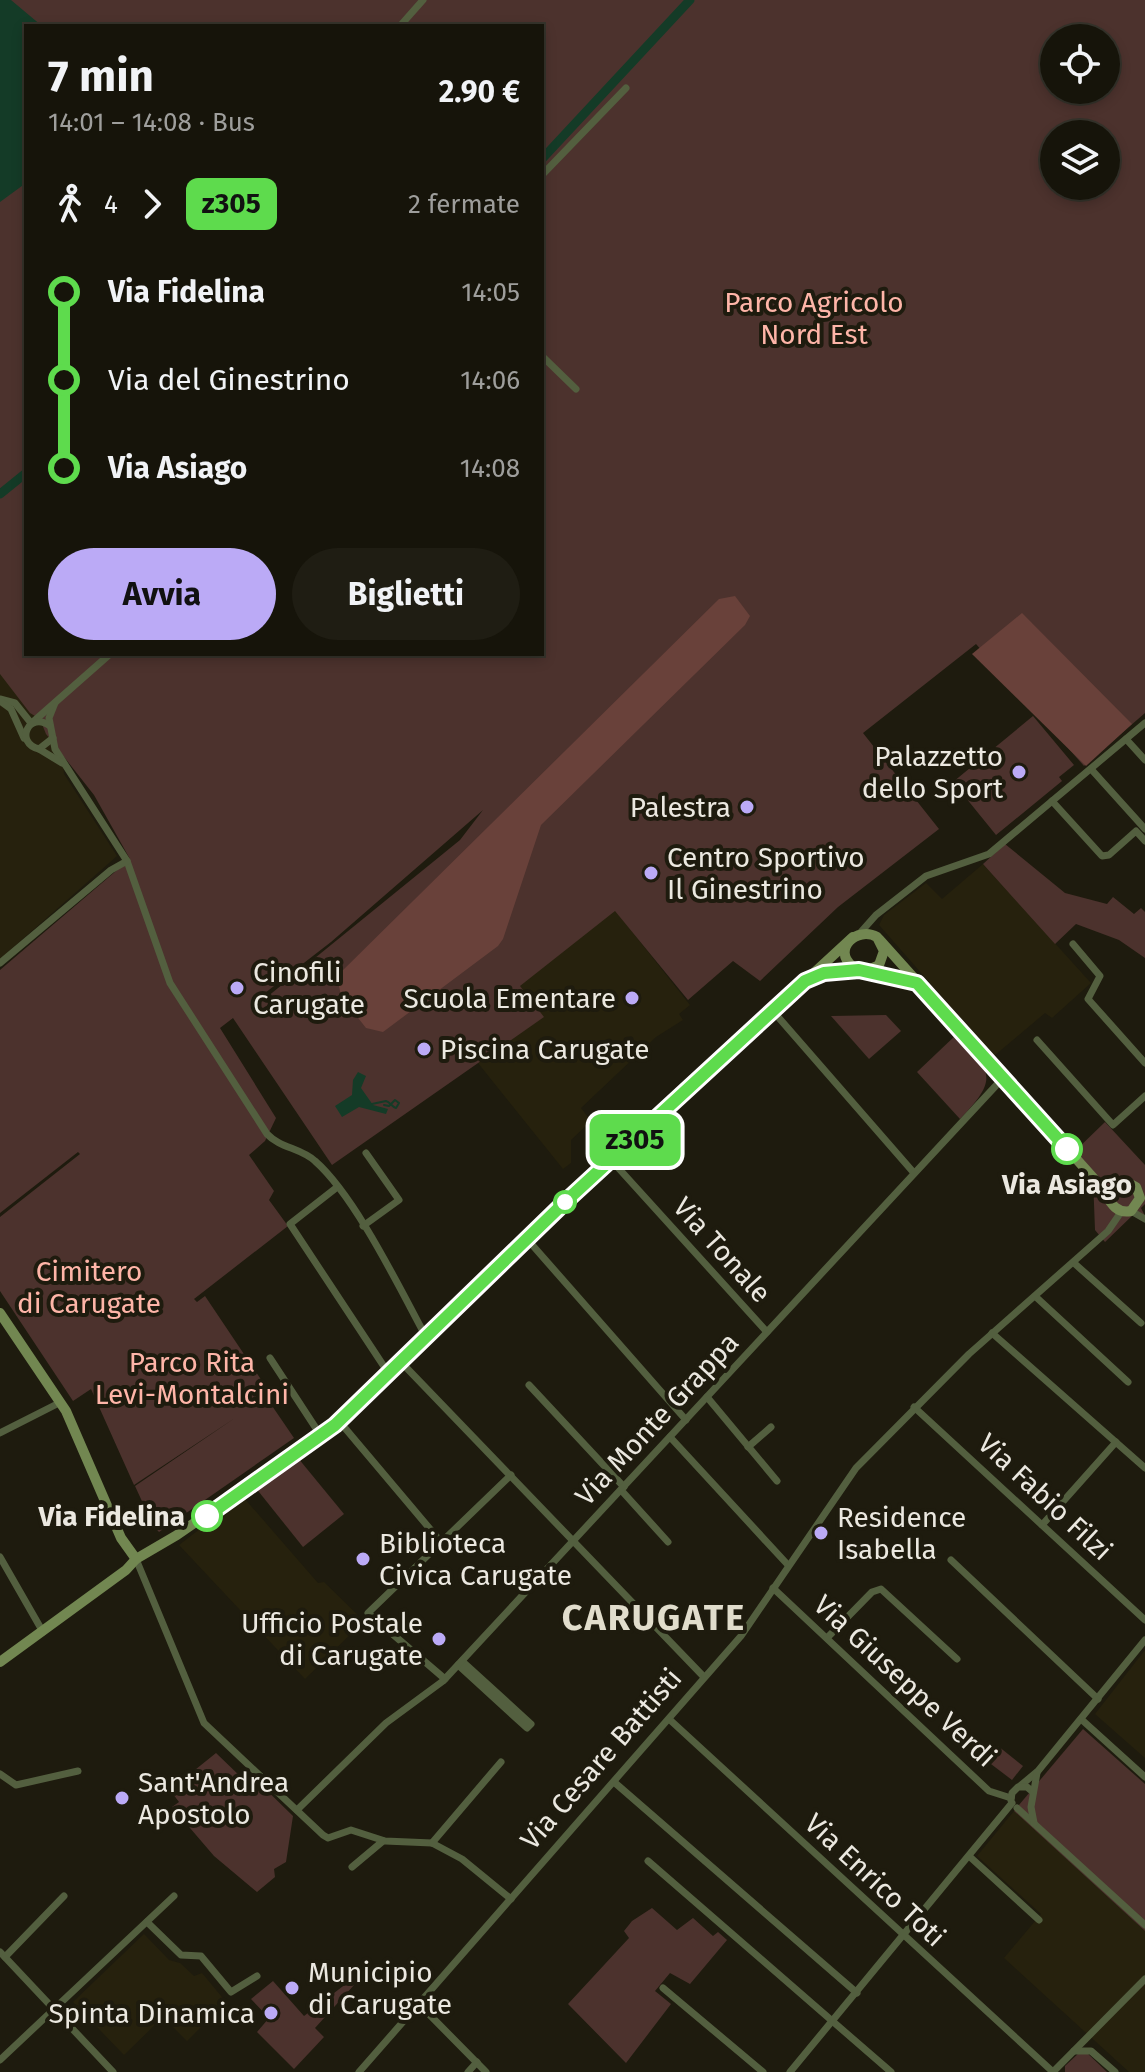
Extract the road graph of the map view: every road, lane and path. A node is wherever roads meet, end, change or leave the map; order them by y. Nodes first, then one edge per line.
1 (423, 0) edge
2 (402, 24) edge
3 (626, 88) dead end
4 (544, 173) edge
5 (544, 358) edge
6 (576, 389) dead end
7 (108, 656) edge
8 (0, 700) edge
9 (55, 703) junction
10 (32, 722) junction
11 (1145, 723) edge
12 (51, 727) junction
13 (53, 738) junction
14 (1126, 739) junction
15 (29, 745) junction
16 (39, 749) junction
17 (1145, 760) edge
18 (66, 766) junction
19 (1091, 769) junction
20 (1052, 801) junction
21 (1138, 821) junction
22 (1145, 829) edge
23 (1136, 831) junction
24 (1145, 841) edge
25 (127, 861) junction
26 (862, 932) junction
27 (879, 939) junction
28 (1073, 944) dead end
29 (0, 963) edge
30 (863, 970) junction
31 (805, 981) junction
32 (917, 983) junction
33 (772, 1010) junction
34 (1037, 1040) dead end
35 (1145, 1063) edge
36 (1003, 1078) junction
37 (1145, 1096) edge
38 (366, 1153) dead end
39 (612, 1161) junction
40 (914, 1173) junction
41 (1097, 1182) junction
42 (1116, 1185) junction
43 (1141, 1186) edge
44 (336, 1188) junction
45 (1110, 1197) junction
46 (1135, 1205) edge
47 (1145, 1218) edge
48 (363, 1226) junction
49 (527, 1239) junction
50 (1074, 1263) junction
51 (1036, 1297) junction
52 (0, 1313) edge
53 (1141, 1323) dead end
54 (767, 1332) junction
55 (992, 1333) junction
56 (425, 1335) junction
57 (270, 1358) dead end
58 (399, 1360) junction
59 (387, 1371) junction
60 (1128, 1382) dead end
61 (529, 1385) dead end
62 (707, 1397) junction
63 (59, 1403) junction
64 (914, 1407) junction
65 (686, 1420) junction
66 (339, 1421) junction
67 (771, 1427) dead end
68 (0, 1433) edge
69 (321, 1436) junction
70 (670, 1437) junction
71 (1116, 1442) junction
72 (748, 1447) junction
73 (1145, 1468) edge
74 (511, 1475) junction
75 (777, 1481) dead end
76 (622, 1489) junction
77 (1042, 1525) junction
78 (441, 1542) junction
79 (573, 1542) junction
80 (668, 1542) dead end
81 (0, 1557) edge
82 (136, 1559) junction
83 (951, 1560) dead end
84 (788, 1565) junction
85 (773, 1588) junction
86 (1145, 1620) edge
87 (43, 1632) junction
88 (827, 1638) junction
89 (1145, 1640) edge
90 (957, 1659) dead end
91 (0, 1662) edge
92 (460, 1663) junction
93 (704, 1677) junction
94 (445, 1679) junction
95 (1098, 1699) junction
96 (669, 1719) junction
97 (1081, 1719) junction
98 (501, 1762) dead end
99 (78, 1771) dead end
100 (1038, 1771) junction
101 (0, 1774) edge
102 (1145, 1777) edge
103 (614, 1782) junction
104 (1020, 1786) junction
105 (1033, 1792) junction
106 (1013, 1803) junction
107 (1032, 1805) junction
108 (297, 1810) junction
109 (1037, 1828) junction
110 (383, 1841) junction
111 (432, 1843) junction
112 (969, 1856) junction
113 (648, 1861) dead end
114 (352, 1867) dead end
115 (64, 1896) dead end
116 (174, 1896) dead end
117 (511, 1899) junction
118 (1039, 1920) dead end
119 (147, 1922) junction
120 (1145, 1925) edge
121 (904, 1937) junction
122 (2, 1954) edge
123 (257, 1976) dead end
124 (1145, 1979) edge
125 (663, 1988) dead end
126 (857, 1993) junction
127 (419, 2004) junction
128 (55, 2010) junction
129 (832, 2022) junction
130 (1093, 2031) junction
131 (1070, 2052) junction
132 (1094, 2053) junction
133 (0, 2060) edge
134 (477, 2062) junction
135 (113, 2072) edge
136 (359, 2072) edge
137 (468, 2072) edge
138 (486, 2072) edge
139 (763, 2072) edge
140 (790, 2072) edge
141 (891, 2072) edge
142 (1052, 2072) edge
143 (1115, 2072) edge

1 - 2 street
3 - 4 street
5 - 6 street
7 - 9 street
8 - 10 street
8 - 15 street
9 - 10 street
9 - 12 street
10 - 12 street
10 - 15 street
11 - 14 street
12 - 13 street
13 - 16 street
13 - 18 street
14 - 17 street
14 - 19 street
15 - 16 street
16 - 18 street
18 - 25 street
19 - 20 street
19 - 21 street
20 - 23 street
20 - 26 street
21 - 22 street
21 - 23 street
23 - 24 street
25 - 29 street
25 - 44 street
26 - 27 street
26 - 30 street
26 - 31 street
27 - 30 street
27 - 32 street
28 - 35 street
30 - 31 street
30 - 32 street
31 - 33 street
32 - 36 street
33 - 39 street
33 - 40 street
34 - 37 street
36 - 40 street, Via Monte Grappa
36 - 41 street
38 - 48 street
39 - 49 street
39 - 54 street, Via Tonale
40 - 54 street, Via Monte Grappa
41 - 42 street
41 - 45 street
42 - 43 street
42 - 45 street
43 - 46 street
44 - 48 street
44 - 59 street
45 - 46 street
46 - 47 street
46 - 50 street, Via Cesare Battisti
48 - 56 street
49 - 56 street
49 - 65 street
50 - 51 street, Via Cesare Battisti
50 - 53 street
51 - 55 street, Via Cesare Battisti
51 - 60 street
52 - 63 street
54 - 62 street, Via Monte Grappa
55 - 64 street, Via Cesare Battisti
55 - 71 street
56 - 58 street
57 - 69 street
58 - 59 street
58 - 74 street
59 - 66 street
61 - 76 street
62 - 65 street, Via Monte Grappa
62 - 72 street
63 - 68 street
63 - 82 street
64 - 77 street, Via Fabio Filzi
64 - 84 street, Via Cesare Battisti
65 - 70 street, Via Monte Grappa
66 - 69 street
66 - 78 street
67 - 72 street
69 - 82 street
70 - 76 street, Via Monte Grappa
70 - 84 street
71 - 73 street
71 - 77 street
72 - 75 street
74 - 78 street
74 - 79 street
76 - 79 street, Via Monte Grappa
76 - 80 street
77 - 86 street, Via Fabio Filzi
78 - 94 street
79 - 92 street, Via Monte Grappa
79 - 93 street
81 - 87 street
82 - 87 street
82 - 108 street
83 - 95 street
84 - 85 street, Via Cesare Battisti
85 - 88 street, Via Giuseppe Verdi
85 - 93 street, Via Cesare Battisti
87 - 91 street
88 - 90 street
88 - 106 street, Via Giuseppe Verdi
89 - 95 street
92 - 92 street
92 - 94 street, Via Monte Grappa
93 - 96 street, Via Cesare Battisti
94 - 108 street, Via Monte Grappa
95 - 97 street
96 - 103 street, Via Cesare Battisti
96 - 121 street, Via Enrico Toti
97 - 100 street
97 - 102 street
98 - 111 street
99 - 101 street
100 - 104 street
100 - 105 street
103 - 117 street, Via Cesare Battisti
103 - 126 street
104 - 105 street
104 - 106 street
105 - 107 street
106 - 107 street
106 - 109 street, Via Giuseppe Verdi
106 - 112 street
107 - 109 street
108 - 110 street
109 - 120 street, Via Giuseppe Verdi
110 - 111 street
110 - 114 street
111 - 117 street
112 - 118 street
112 - 121 street
113 - 129 street
115 - 122 street
116 - 119 street
117 - 127 street, Via Cesare Battisti
119 - 123 street
119 - 128 street
121 - 126 street
121 - 142 street, Via Enrico Toti
122 - 128 street
124 - 130 street
125 - 139 street
126 - 129 street
127 - 134 street
127 - 136 street, Via Cesare Battisti
128 - 133 street
128 - 135 street
129 - 140 street
129 - 141 street
130 - 131 street
130 - 132 street
131 - 132 street
131 - 142 street
132 - 143 street
134 - 137 street
134 - 138 street

